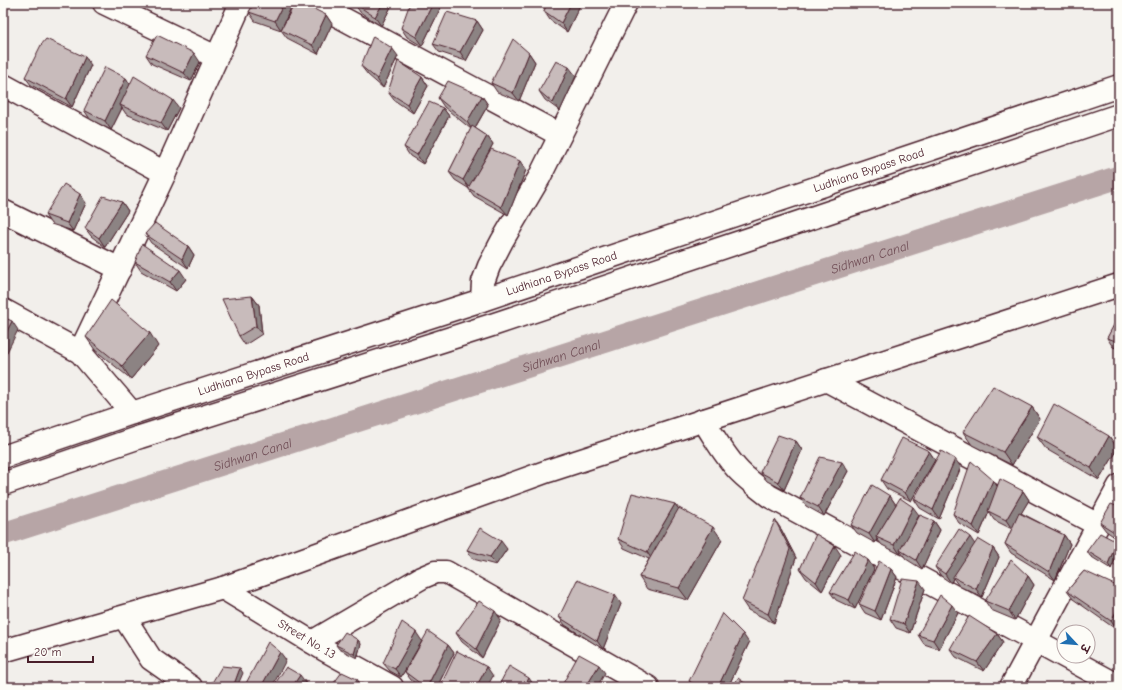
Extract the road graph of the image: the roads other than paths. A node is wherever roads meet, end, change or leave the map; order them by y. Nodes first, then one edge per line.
1 (104, 3) edge
2 (241, 3) edge
3 (314, 3) edge
4 (626, 3) edge
5 (216, 57) junction
6 (3, 85) edge
7 (1119, 86) edge
8 (1119, 115) edge
9 (560, 135) junction
10 (165, 173) junction
11 (3, 210) edge
12 (120, 268) junction
13 (1119, 285) edge
14 (482, 300) junction
15 (3, 310) edge
16 (80, 352) junction
17 (826, 380) junction
18 (132, 413) junction
19 (703, 420) junction
20 (3, 457) edge
21 (3, 484) edge
22 (1119, 486) edge
23 (1098, 525) junction
24 (1079, 560) junction
25 (1119, 581) edge
26 (223, 588) junction
27 (124, 617) junction
28 (1036, 641) junction
29 (312, 642) junction
30 (3, 651) edge
31 (1119, 686) edge
32 (191, 687) edge
33 (392, 687) edge
34 (648, 687) edge
35 (1011, 687) edge

1 - 5 main road
2 - 5 main road
3 - 9 main road
4 - 9 main road
5 - 10 main road
6 - 10 main road
7 - 14 main road, Ludhiana Bypass Road
8 - 21 main road
9 - 14 main road
10 - 12 main road
11 - 12 main road
12 - 16 main road
13 - 17 main road
14 - 18 main road, Ludhiana Bypass Road
15 - 16 main road
16 - 18 main road
17 - 19 main road
17 - 23 main road
18 - 20 main road, Ludhiana Bypass Road
19 - 26 main road
19 - 28 main road
22 - 23 main road
23 - 24 main road
24 - 25 main road
24 - 28 main road
26 - 27 main road
26 - 29 main road, Street No. 13
27 - 30 main road
27 - 32 main road
28 - 31 main road
28 - 35 main road
29 - 33 main road, Street No. 13
29 - 34 main road

